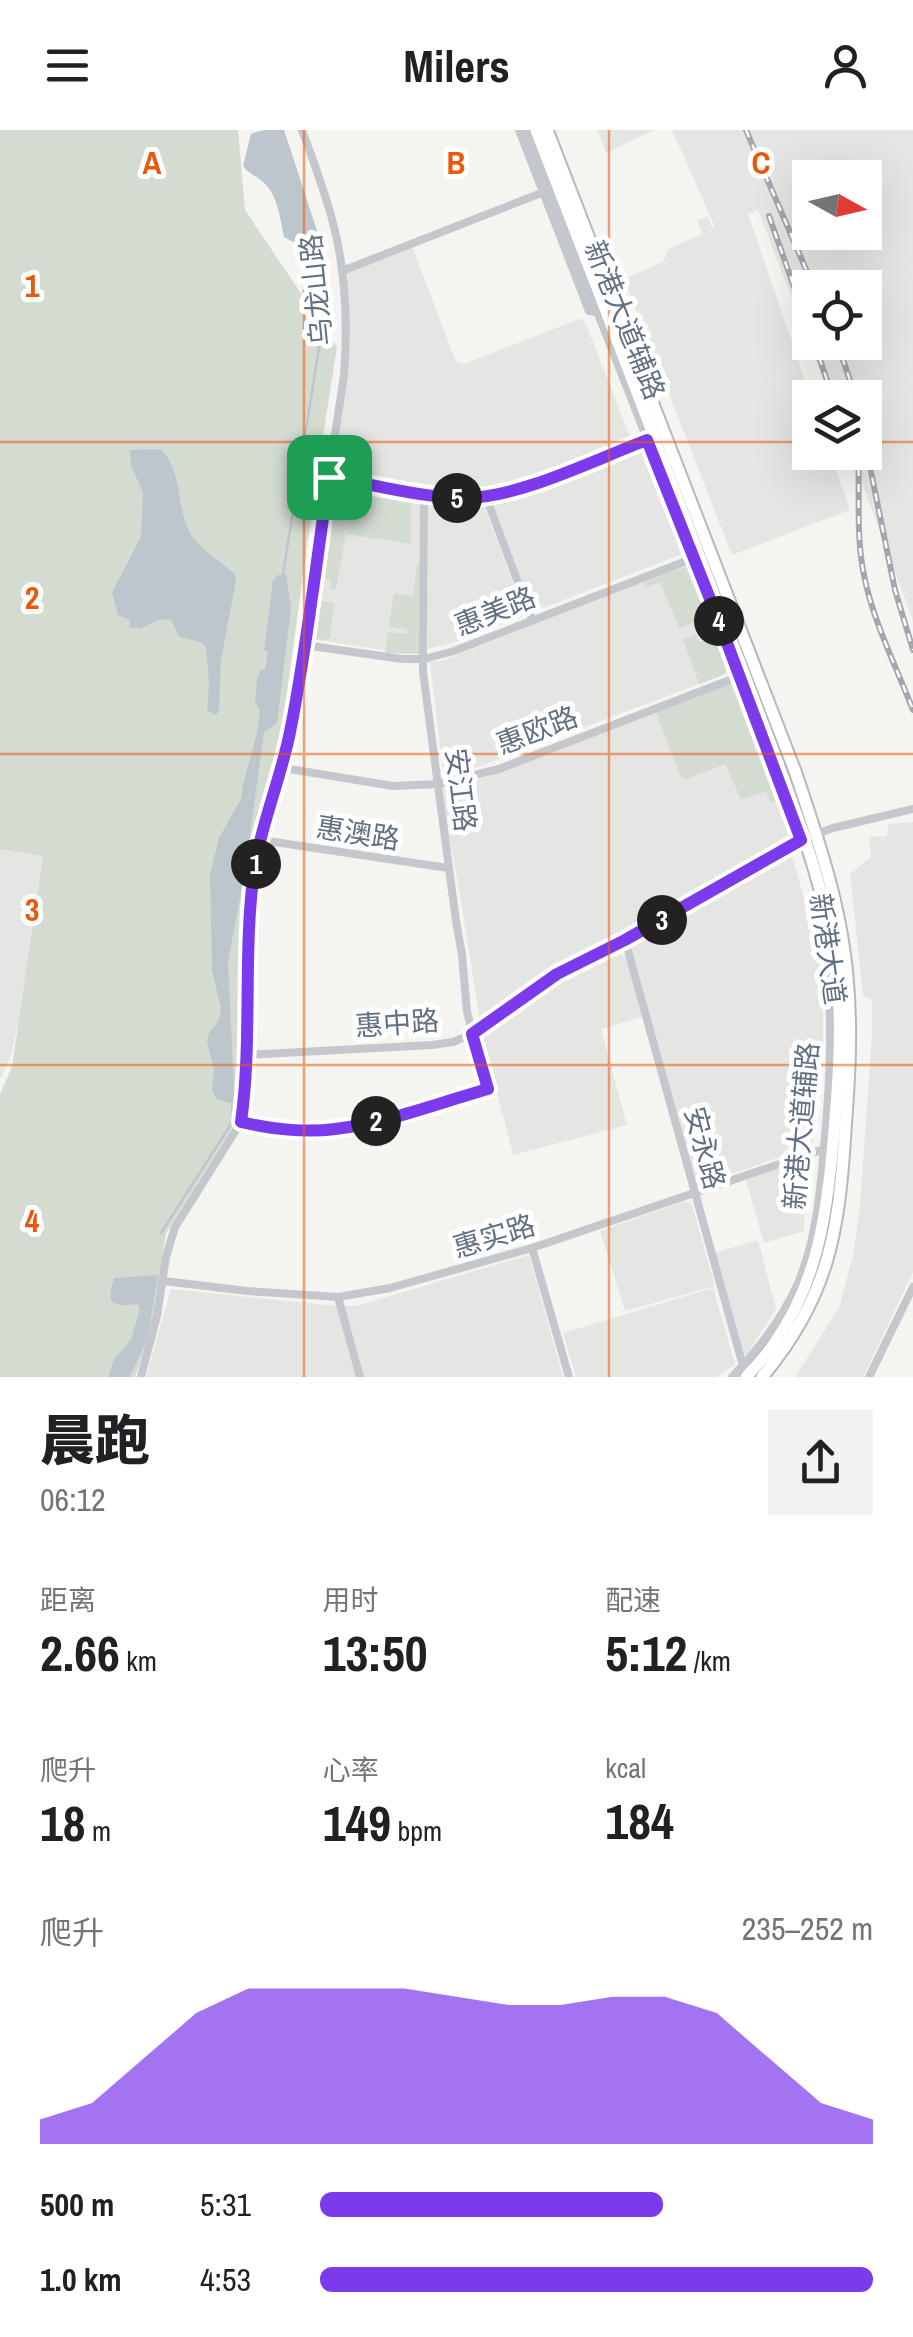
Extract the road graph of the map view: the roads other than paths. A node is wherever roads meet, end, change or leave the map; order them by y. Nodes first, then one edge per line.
1 (302, 130) edge
2 (522, 130) edge
3 (536, 130) edge
4 (548, 130) edge
5 (546, 191) junction
6 (342, 270) junction
7 (647, 440) junction
8 (329, 477) junction
9 (424, 494) junction
10 (486, 497) junction
11 (694, 558) junction
12 (532, 620) junction
13 (304, 645) junction
14 (424, 658) junction
15 (740, 676) junction
16 (283, 768) junction
17 (438, 784) junction
18 (913, 809) edge
19 (808, 838) junction
20 (262, 840) junction
21 (448, 868) junction
22 (625, 940) junction
23 (472, 1034) junction
24 (246, 1055) junction
25 (241, 1122) junction
26 (824, 1149) junction
27 (693, 1193) junction
28 (532, 1248) junction
29 (164, 1281) junction
30 (913, 1288) edge
31 (338, 1297) junction
32 (744, 1372) edge
33 (141, 1377) edge
34 (360, 1377) edge
35 (569, 1377) edge
36 (732, 1377) edge
37 (762, 1377) edge
38 (869, 1377) edge

1 - 6 street, 乌龙山路
2 - 5 street
3 - 19 main road, 新港大道
4 - 19 main road, 新港大道
5 - 6 street
5 - 7 street, 新港大道辅路
6 - 8 street, 乌龙山路
7 - 10 street
7 - 11 street, 新港大道辅路
8 - 9 street
8 - 13 street, 乌龙山路
9 - 10 street
9 - 14 street, 安江路
10 - 12 street
11 - 12 street, 惠美路
11 - 15 street, 新港大道辅路
12 - 14 street, 惠美路
13 - 14 street, 惠美路
13 - 16 street, 乌龙山路
14 - 17 street, 安江路
15 - 17 street, 惠欧路
15 - 19 street, 新港大道辅路
16 - 17 street, 惠欧路
16 - 20 street, 乌龙山路
17 - 21 street, 安江路
18 - 19 street, 惠中路
19 - 22 street, 惠中路
19 - 26 street, 新港大道辅路
19 - 32 main road, 新港大道
19 - 37 main road, 新港大道
20 - 21 street, 惠澳路
20 - 24 street, 乌龙山路
21 - 23 street, 安江路
22 - 23 street, 惠中路
22 - 27 street, 安永路
23 - 24 street, 惠中路
23 - 25 street, 安江路
24 - 25 street, 乌龙山路
25 - 29 street, 乌龙山路
26 - 27 street, 惠实路
26 - 32 street, 新港大道辅路
27 - 28 street, 惠实路
27 - 32 street, 安永路
28 - 31 street, 惠实路
28 - 35 street
29 - 31 street, 惠实路
29 - 33 street, 乌龙山路
30 - 38 street
31 - 34 street
32 - 36 street, 新港大道辅路

